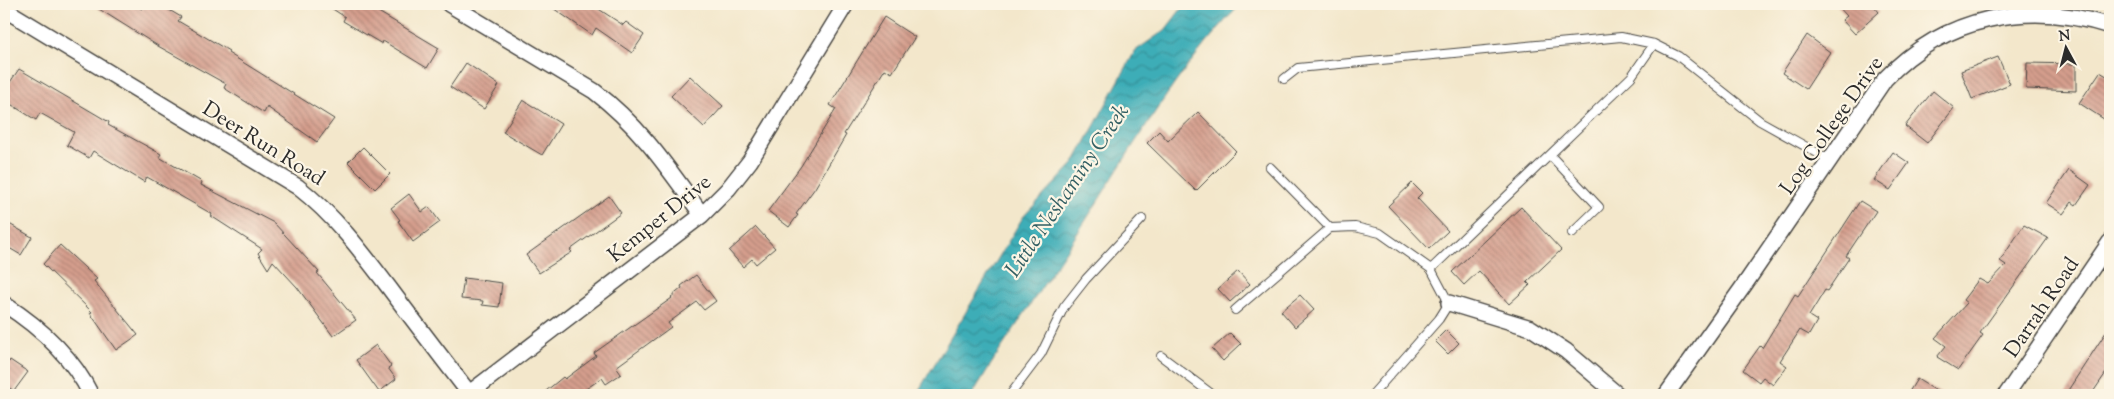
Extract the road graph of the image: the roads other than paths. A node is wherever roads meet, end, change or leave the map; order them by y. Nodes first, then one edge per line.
1 (449, 4) edge
2 (846, 4) edge
3 (4, 9) edge
4 (2110, 26) edge
5 (1654, 44) junction
6 (1284, 79) dead end
7 (1550, 155) junction
8 (1830, 160) junction
9 (1270, 167) dead end
10 (702, 215) junction
11 (1142, 219) dead end
12 (1330, 228) junction
13 (1572, 233) dead end
14 (2110, 242) edge
15 (1432, 269) junction
16 (1449, 303) junction
17 (4, 304) edge
18 (1235, 310) dead end
19 (1161, 356) dead end
20 (468, 394) edge
21 (91, 395) edge
22 (1010, 395) edge
23 (1213, 395) edge
24 (1372, 395) edge
25 (1618, 395) edge
26 (1666, 395) edge
27 (2006, 395) edge

1 - 10 street
2 - 10 street, Kemper Drive
3 - 20 street, Deer Run Road
4 - 8 street, Log College Drive
5 - 6 lane
5 - 7 lane
5 - 8 lane
7 - 13 lane
7 - 15 lane
8 - 26 street, Log College Drive
9 - 12 lane
10 - 20 street, Kemper Drive
11 - 22 lane
12 - 15 lane
12 - 18 lane
14 - 27 street, Darrah Road
15 - 16 lane
16 - 24 lane
16 - 25 street
17 - 21 street
19 - 23 lane

